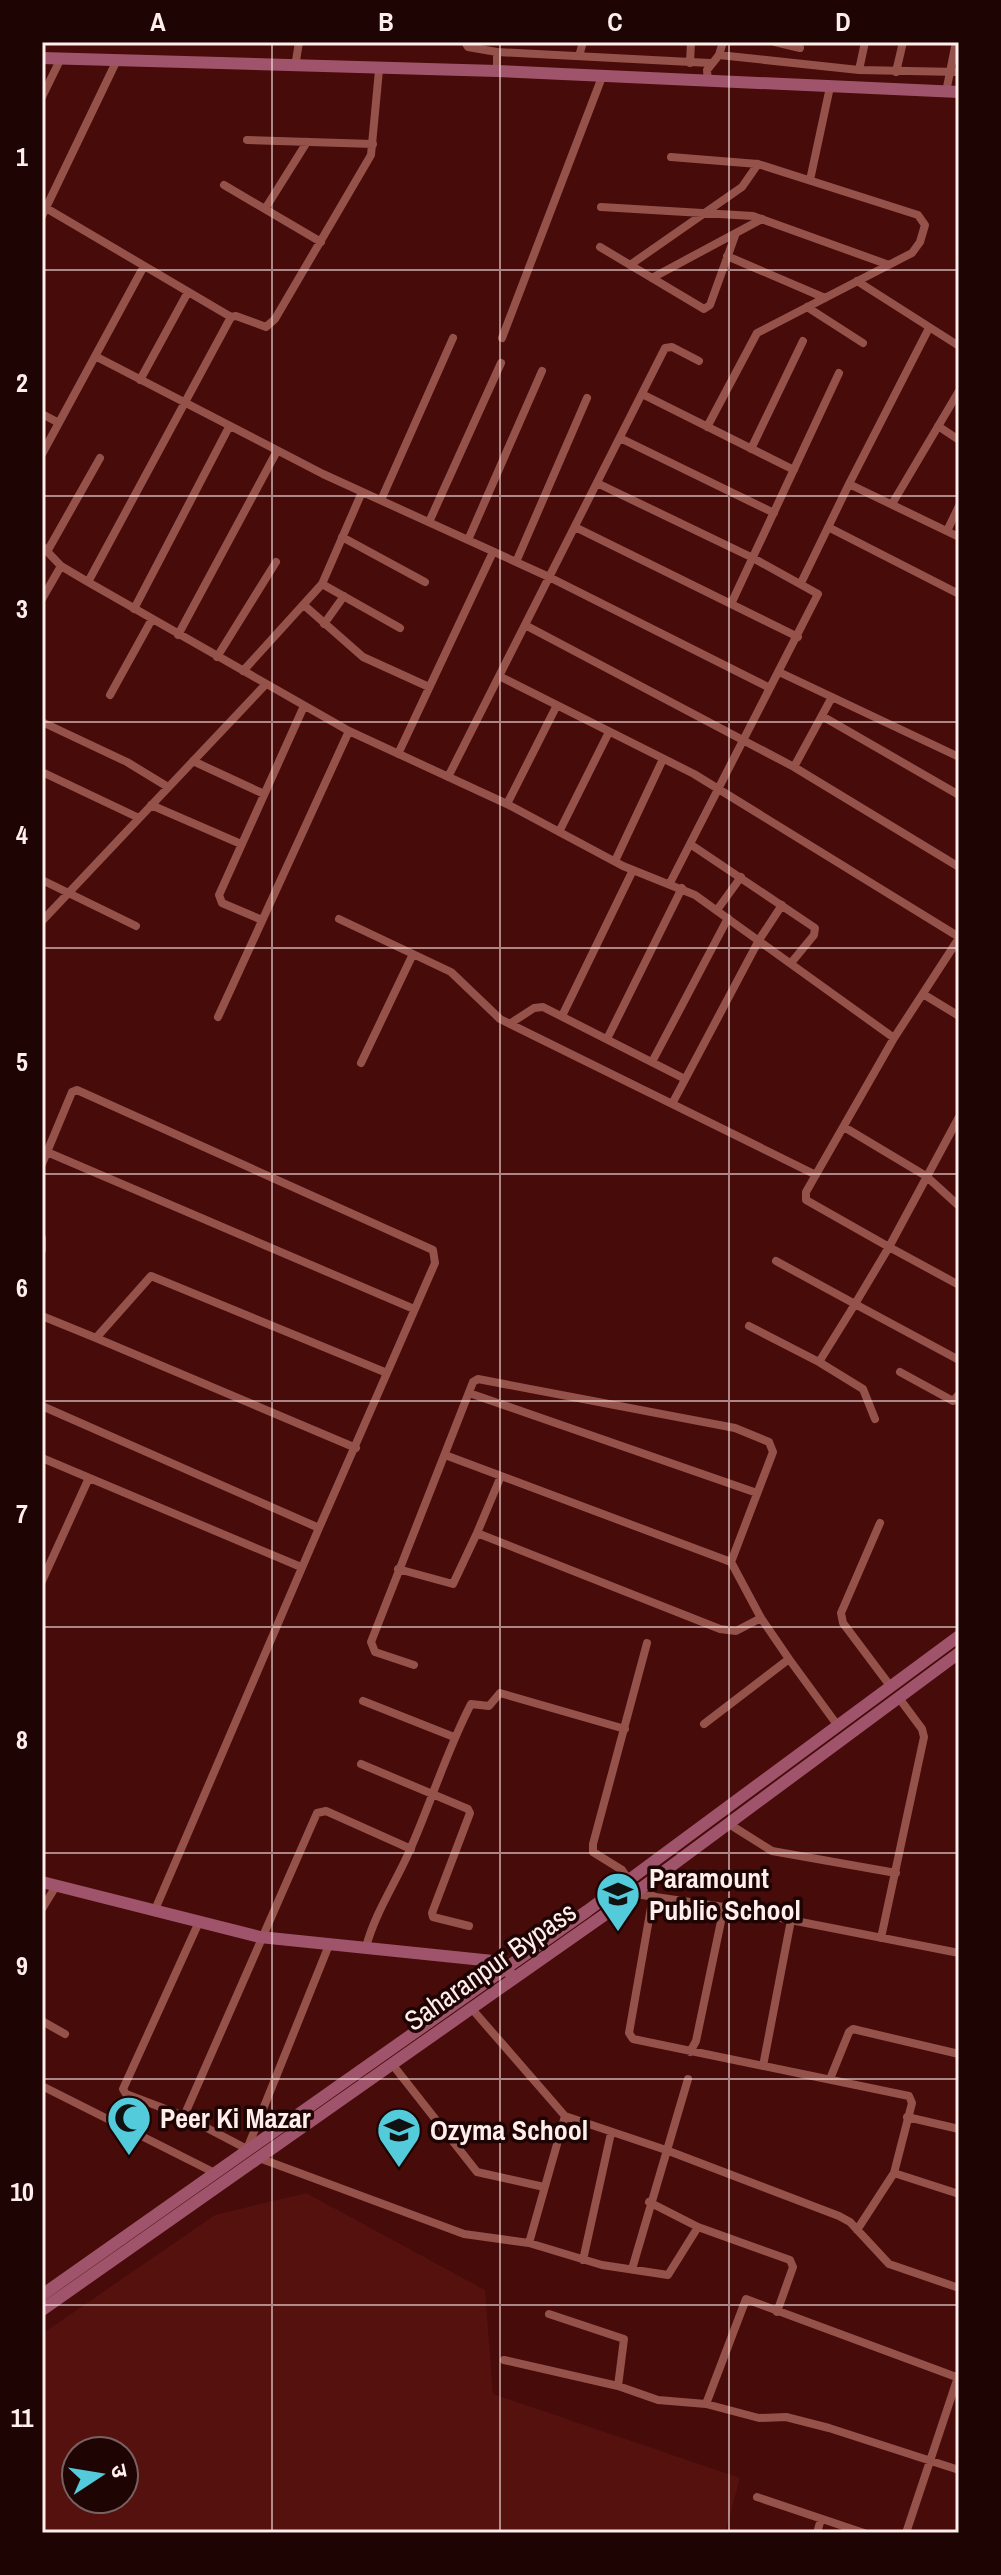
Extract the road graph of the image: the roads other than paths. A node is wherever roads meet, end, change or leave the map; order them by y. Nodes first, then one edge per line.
1 (299, 42) edge
2 (465, 42) edge
3 (583, 42) edge
4 (691, 42) edge
5 (775, 42) edge
6 (865, 42) edge
7 (903, 42) edge
8 (956, 42) edge
9 (723, 43) edge
10 (800, 48) dead end
11 (498, 55) junction
12 (719, 55) junction
13 (579, 56) junction
14 (42, 58) edge
15 (61, 58) junction
16 (117, 60) junction
17 (690, 63) junction
18 (295, 67) junction
19 (379, 70) junction
20 (497, 70) junction
21 (859, 70) junction
22 (896, 72) junction
23 (708, 73) junction
24 (953, 74) edge
25 (602, 77) junction
26 (830, 87) junction
27 (951, 91) edge
28 (42, 97) edge
29 (247, 140) dead end
30 (307, 142) junction
31 (373, 144) junction
32 (671, 157) dead end
33 (758, 164) junction
34 (810, 180) junction
35 (224, 185) dead end
36 (601, 207) dead end
37 (265, 209) junction
38 (44, 212) edge
39 (704, 213) junction
40 (763, 219) junction
41 (736, 233) junction
42 (321, 242) junction
43 (600, 247) dead end
44 (727, 256) junction
45 (630, 265) junction
46 (889, 265) junction
47 (144, 266) junction
48 (652, 278) junction
49 (857, 281) junction
50 (188, 292) junction
51 (825, 298) junction
52 (807, 307) junction
53 (231, 317) junction
54 (929, 328) junction
55 (453, 338) dead end
56 (502, 338) dead end
57 (803, 341) dead end
58 (863, 343) dead end
59 (959, 346) edge
60 (95, 356) junction
61 (699, 361) dead end
62 (501, 363) dead end
63 (542, 371) dead end
64 (839, 373) dead end
65 (140, 380) junction
66 (959, 391) edge
67 (642, 394) junction
68 (587, 398) dead end
69 (185, 404) junction
70 (42, 414) edge
71 (59, 423) junction
72 (938, 426) junction
73 (229, 427) junction
74 (707, 427) junction
75 (620, 438) junction
76 (959, 440) edge
77 (751, 449) junction
78 (277, 451) junction
79 (42, 454) edge
80 (100, 458) dead end
81 (794, 470) junction
82 (597, 483) junction
83 (849, 484) junction
84 (362, 492) junction
85 (381, 500) junction
86 (892, 504) junction
87 (959, 506) edge
88 (774, 513) junction
89 (429, 522) junction
90 (575, 527) junction
91 (828, 527) junction
92 (947, 531) junction
93 (342, 537) junction
94 (959, 537) edge
95 (468, 540) junction
96 (45, 548) edge
97 (493, 552) junction
98 (753, 558) junction
99 (276, 562) dead end
100 (516, 562) junction
101 (61, 566) junction
102 (549, 577) junction
103 (88, 582) junction
104 (425, 582) dead end
105 (801, 583) junction
106 (322, 584) junction
107 (959, 594) edge
108 (344, 596) junction
109 (43, 597) edge
110 (731, 604) junction
111 (305, 606) junction
112 (134, 609) junction
113 (152, 619) junction
114 (324, 624) junction
115 (525, 625) junction
116 (400, 628) dead end
117 (178, 635) junction
118 (798, 637) junction
119 (217, 657) junction
120 (243, 671) junction
121 (779, 672) junction
122 (499, 676) junction
123 (266, 684) junction
124 (429, 687) junction
125 (770, 688) junction
126 (110, 695) dead end
127 (832, 697) junction
128 (557, 705) junction
129 (304, 706) junction
130 (822, 716) junction
131 (42, 722) edge
132 (349, 731) junction
133 (609, 732) junction
134 (743, 739) junction
135 (398, 754) junction
136 (959, 757) edge
137 (663, 759) junction
138 (193, 761) junction
139 (794, 767) junction
140 (42, 772) edge
141 (448, 777) junction
142 (168, 787) junction
143 (717, 789) junction
144 (264, 794) junction
145 (959, 795) edge
146 (507, 804) junction
147 (151, 805) junction
148 (139, 818) junction
149 (559, 832) junction
150 (241, 844) junction
151 (690, 844) junction
152 (615, 861) junction
153 (959, 867) edge
154 (633, 870) junction
155 (741, 877) junction
156 (42, 880) edge
157 (670, 883) junction
158 (682, 888) junction
159 (70, 891) junction
160 (782, 905) junction
161 (717, 910) junction
162 (728, 918) junction
163 (339, 919) dead end
164 (262, 920) junction
165 (42, 921) edge
166 (136, 926) dead end
167 (959, 937) edge
168 (759, 940) junction
169 (955, 953) edge
170 (413, 954) junction
171 (791, 963) junction
172 (923, 994) junction
173 (562, 1016) junction
174 (959, 1016) edge
175 (218, 1017) dead end
176 (511, 1023) junction
177 (894, 1038) junction
178 (607, 1039) junction
179 (652, 1062) junction
180 (361, 1063) dead end
181 (685, 1079) junction
182 (672, 1104) junction
183 (959, 1117) edge
184 (844, 1127) junction
185 (47, 1152) junction
186 (42, 1164) edge
187 (816, 1175) junction
188 (926, 1176) junction
189 (959, 1206) edge
190 (42, 1238) edge
191 (889, 1247) junction
192 (42, 1250) edge
193 (776, 1261) dead end
194 (959, 1285) edge
195 (855, 1304) junction
196 (414, 1309) junction
197 (42, 1316) edge
198 (749, 1326) dead end
199 (96, 1338) junction
200 (959, 1360) edge
201 (819, 1362) junction
202 (900, 1372) dead end
203 (387, 1373) junction
204 (469, 1393) junction
205 (959, 1394) edge
206 (42, 1406) edge
207 (875, 1419) dead end
208 (356, 1448) junction
209 (445, 1455) junction
210 (42, 1458) edge
211 (501, 1476) junction
212 (88, 1480) junction
213 (757, 1493) junction
214 (880, 1523) dead end
215 (319, 1528) junction
216 (477, 1533) junction
217 (731, 1562) junction
218 (301, 1567) junction
219 (398, 1569) junction
220 (42, 1581) edge
221 (761, 1618) junction
222 (959, 1636) edge
223 (647, 1643) dead end
224 (959, 1653) edge
225 (789, 1659) junction
226 (414, 1665) dead end
227 (895, 1693) junction
228 (363, 1701) dead end
229 (862, 1709) junction
230 (870, 1720) junction
231 (704, 1724) dead end
232 (838, 1726) junction
233 (625, 1729) junction
234 (454, 1737) junction
235 (361, 1764) dead end
236 (430, 1793) junction
237 (729, 1824) junction
238 (411, 1849) junction
239 (896, 1873) junction
240 (42, 1882) edge
241 (56, 1886) junction
242 (630, 1886) junction
243 (653, 1896) junction
244 (724, 1907) junction
245 (42, 1909) edge
246 (154, 1912) junction
247 (791, 1920) junction
248 (199, 1922) junction
249 (469, 1926) dead end
250 (260, 1937) junction
251 (881, 1938) junction
252 (329, 1945) junction
253 (366, 1947) junction
254 (959, 1953) edge
255 (510, 1973) junction
256 (472, 2009) junction
257 (42, 2021) edge
258 (65, 2034) dead end
259 (690, 2052) junction
260 (959, 2054) edge
261 (392, 2064) junction
262 (763, 2066) junction
263 (688, 2079) dead end
264 (830, 2079) junction
265 (42, 2086) edge
266 (184, 2116) junction
267 (565, 2116) junction
268 (907, 2117) junction
269 (959, 2129) edge
270 (611, 2133) junction
271 (247, 2149) junction
272 (666, 2150) junction
273 (259, 2158) junction
274 (215, 2173) junction
275 (894, 2173) junction
276 (544, 2187) junction
277 (959, 2194) edge
278 (649, 2202) junction
279 (698, 2227) junction
280 (857, 2230) junction
281 (529, 2243) junction
282 (583, 2260) junction
283 (632, 2269) junction
284 (959, 2288) edge
285 (42, 2295) edge
286 (42, 2310) edge
287 (777, 2312) junction
288 (549, 2314) dead end
289 (504, 2360) dead end
290 (959, 2376) edge
291 (618, 2386) junction
292 (706, 2404) junction
293 (929, 2461) junction
294 (959, 2470) edge
295 (757, 2497) dead end
296 (821, 2519) junction
297 (817, 2533) edge
298 (864, 2533) edge
299 (906, 2533) edge

1 - 18 street
2 - 11 street
3 - 13 street
4 - 17 street
5 - 10 street
6 - 21 street
7 - 22 street
8 - 24 street
9 - 12 street
11 - 13 street
11 - 20 street
12 - 21 street
12 - 23 street
13 - 17 street
14 - 15 main road
15 - 16 main road
15 - 28 street
16 - 18 main road
16 - 38 street
17 - 23 street
18 - 19 main road
19 - 20 main road
19 - 31 street
20 - 25 main road
21 - 22 street
22 - 24 street
23 - 25 main road
23 - 26 main road
24 - 27 street
25 - 56 street
26 - 27 main road
26 - 34 street
29 - 30 street
30 - 31 street
30 - 37 street
31 - 42 street
32 - 33 street
33 - 34 street
33 - 39 street
34 - 46 street
35 - 37 street
36 - 39 street
37 - 42 street
38 - 47 street
39 - 40 street
39 - 45 street
40 - 41 street
40 - 46 street
41 - 44 street
41 - 48 street
42 - 53 street
43 - 45 street
44 - 48 street
44 - 51 street
45 - 48 street
46 - 49 street
47 - 50 street
47 - 60 street
49 - 51 street
49 - 54 street
50 - 53 street
50 - 65 street
51 - 52 street
52 - 58 street
52 - 74 street
53 - 69 street
54 - 59 street
54 - 83 street
55 - 85 street
57 - 77 street
60 - 65 street
60 - 71 street
61 - 67 street
62 - 89 street
63 - 95 street
64 - 81 street
65 - 69 street
66 - 72 street
67 - 74 street
67 - 75 street
68 - 100 street
69 - 73 street
69 - 103 street
70 - 71 street
71 - 79 street
72 - 76 street
72 - 86 street
73 - 78 street
73 - 112 street
74 - 77 street
75 - 82 street
75 - 88 street
77 - 81 street
78 - 84 street
78 - 117 street
80 - 96 street
81 - 88 street
82 - 90 street
82 - 98 street
83 - 86 street
83 - 91 street
84 - 85 street
84 - 93 street
85 - 89 street
86 - 92 street
87 - 92 street
88 - 98 street
89 - 95 street
90 - 102 street
90 - 110 street
91 - 105 street
91 - 107 street
92 - 94 street
93 - 104 street
93 - 106 street
95 - 97 street
96 - 101 street
97 - 100 street
97 - 124 street
98 - 105 street
98 - 110 street
99 - 119 street
100 - 102 street
101 - 103 street
101 - 109 street
102 - 115 street
102 - 125 street
103 - 112 street
105 - 118 street
106 - 108 street
106 - 111 street
108 - 114 street
108 - 116 street
110 - 118 street
111 - 114 street
111 - 120 street
112 - 113 street
113 - 117 street
113 - 126 street
114 - 124 street
115 - 122 street
115 - 134 street
117 - 119 street
118 - 121 street
119 - 120 street
120 - 123 street
121 - 125 street
121 - 127 street
122 - 128 street
122 - 141 street
123 - 129 street
123 - 138 street
124 - 135 street
125 - 134 street
127 - 130 street
127 - 136 street
128 - 133 street
128 - 146 street
129 - 132 street
129 - 144 street
130 - 139 street
130 - 145 street
131 - 142 street
132 - 135 street
132 - 164 street
133 - 137 street
133 - 149 street
134 - 139 street
134 - 143 street
135 - 141 street
137 - 143 street
137 - 152 street
138 - 142 street
138 - 144 street
139 - 153 street
140 - 148 street
141 - 146 street
142 - 147 street
143 - 151 street
143 - 167 street
144 - 150 street
146 - 149 street
147 - 148 street
147 - 150 street
148 - 159 street
149 - 152 street
150 - 164 street
151 - 155 street
151 - 157 street
152 - 154 street
154 - 157 street
154 - 173 street
155 - 160 street
155 - 161 street
156 - 159 street
157 - 158 street
158 - 161 street
158 - 178 street
159 - 165 street
159 - 166 street
160 - 168 street
160 - 171 street
161 - 162 street
162 - 168 street
162 - 179 street
163 - 170 street
164 - 175 street
167 - 169 street
168 - 171 street
168 - 181 street
169 - 172 street
170 - 176 street
170 - 180 street
171 - 177 street
172 - 174 street
172 - 177 street
173 - 176 street
173 - 178 street
176 - 182 street
177 - 184 street
178 - 179 street
179 - 181 street
181 - 182 street
182 - 187 street
183 - 188 street
184 - 187 street
184 - 188 street
185 - 186 street
185 - 196 street
185 - 196 street
187 - 191 street
188 - 189 street
188 - 191 street
190 - 192 street
191 - 194 street
191 - 195 street
193 - 195 street
195 - 200 street
195 - 201 street
196 - 203 street
197 - 199 street
198 - 201 street
199 - 203 street
199 - 208 street
201 - 207 street
202 - 205 street
203 - 208 street
204 - 209 street
204 - 213 street
204 - 213 street
206 - 215 street
208 - 215 street
209 - 211 street
209 - 219 street
210 - 212 street
211 - 216 street
211 - 217 street
212 - 218 street
212 - 220 street
213 - 217 street
214 - 227 street
215 - 218 street
216 - 219 street
216 - 221 street
217 - 221 street
218 - 246 street
219 - 226 street
221 - 225 street
222 - 227 main road
223 - 233 street
224 - 227 main road, Saharanpur Bypass
225 - 231 street
225 - 232 street
227 - 229 main road
227 - 230 main road, Saharanpur Bypass
227 - 239 street
228 - 234 street
229 - 230 main road
229 - 232 main road
230 - 237 main road, Saharanpur Bypass
232 - 242 main road
233 - 234 street
233 - 242 street
234 - 236 street
235 - 236 street
236 - 238 street
236 - 249 street
237 - 239 street
237 - 242 main road, Saharanpur Bypass
238 - 250 street
238 - 253 street
239 - 251 street
240 - 241 main road
241 - 245 street
241 - 246 main road
242 - 243 street
242 - 255 main road, Saharanpur Bypass
243 - 244 street
243 - 259 street
244 - 247 street
244 - 259 street
246 - 248 main road
247 - 251 street
247 - 262 street
248 - 250 main road
248 - 266 street
250 - 252 main road
250 - 266 street
251 - 254 street
252 - 253 main road
252 - 271 street
253 - 255 main road
255 - 256 main road, Saharanpur Bypass
255 - 271 main road
256 - 261 main road, Saharanpur Bypass
256 - 267 street
257 - 258 street
259 - 262 street
260 - 264 street
261 - 273 main road, Saharanpur Bypass
261 - 276 street
262 - 264 street
263 - 272 street
264 - 268 street
265 - 274 street
266 - 271 street
267 - 270 street
267 - 276 street
268 - 269 street
268 - 275 street
270 - 272 street
270 - 282 street
271 - 274 main road
272 - 278 street
272 - 280 street
273 - 281 street
273 - 286 main road, Saharanpur Bypass
274 - 285 main road
275 - 277 street
275 - 280 street
276 - 281 street
278 - 279 street
278 - 283 street
279 - 283 street
279 - 287 street
280 - 284 street
281 - 282 street
282 - 283 street
287 - 290 street
287 - 292 street
288 - 291 street
289 - 291 street
290 - 293 street
291 - 292 street
292 - 293 street
293 - 294 street
293 - 299 street
295 - 296 street
296 - 297 street
296 - 298 street

